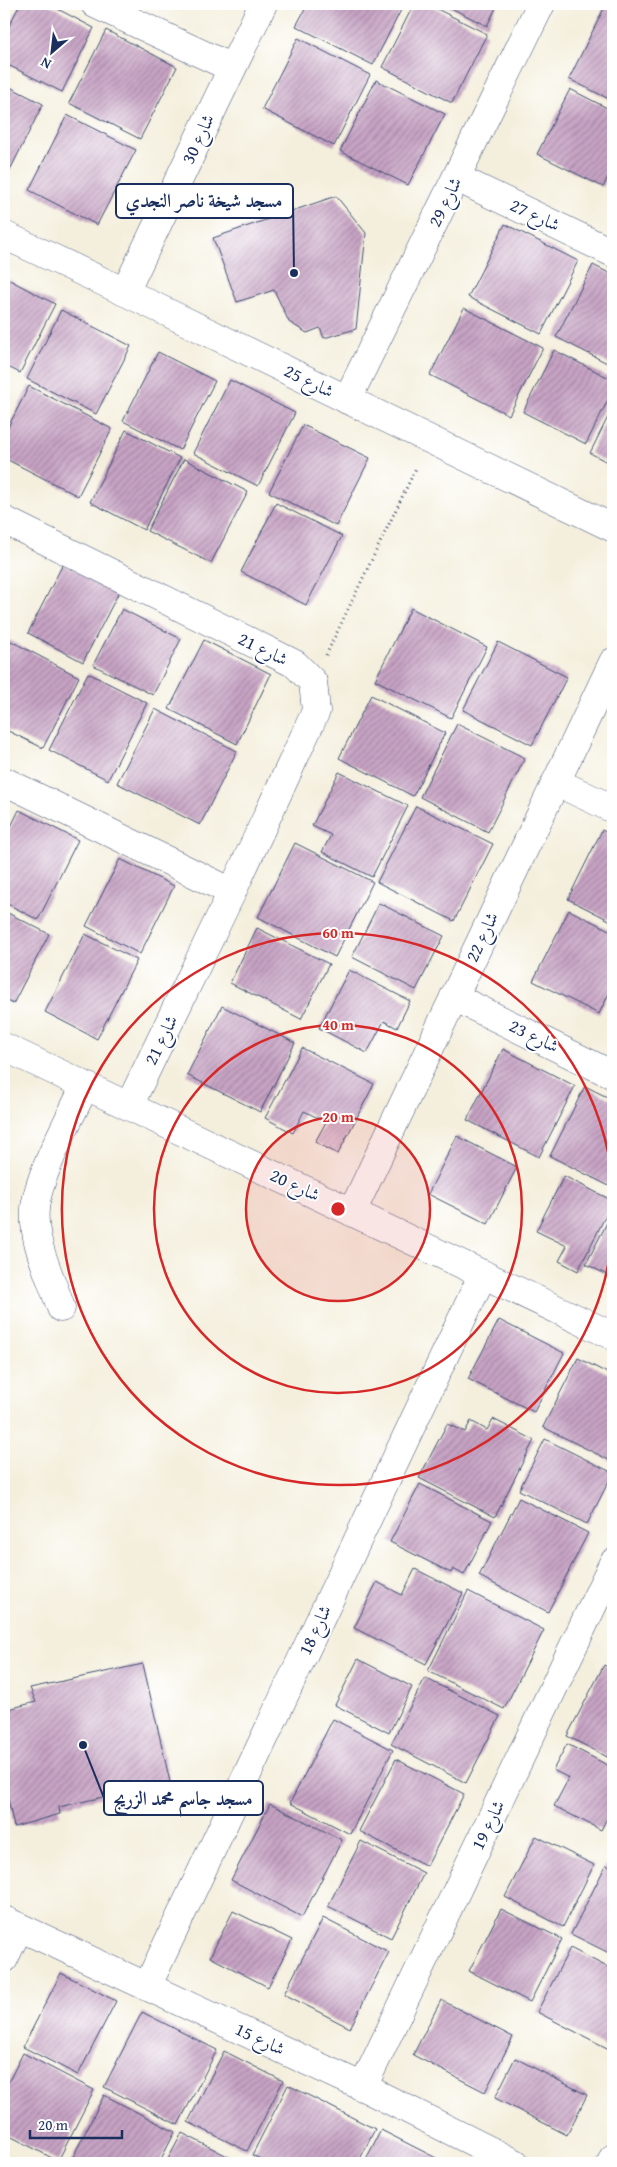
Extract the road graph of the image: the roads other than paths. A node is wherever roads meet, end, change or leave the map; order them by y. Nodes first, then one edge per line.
1 (95, 4) edge
2 (263, 4) edge
3 (541, 4) edge
4 (232, 68) junction
5 (457, 178) junction
6 (4, 235) edge
7 (613, 253) edge
8 (126, 292) junction
9 (347, 400) junction
10 (4, 520) edge
11 (613, 528) edge
12 (613, 662) edge
13 (4, 781) edge
14 (556, 782) junction
15 (613, 809) edge
16 (232, 892) junction
17 (454, 997) junction
18 (4, 1047) edge
19 (613, 1074) edge
20 (86, 1086) junction
21 (129, 1106) junction
22 (352, 1212) junction
23 (483, 1274) junction
24 (61, 1308) dead end
25 (613, 1336) edge
26 (613, 1563) edge
27 (12, 1923) edge
28 (4, 1959) edge
29 (147, 1987) junction
30 (363, 2087) junction
31 (613, 2158) edge
32 (514, 2163) edge
33 (611, 2163) edge

1 - 4 street
2 - 4 street, شارع 30
3 - 5 street, شارع 29
4 - 8 street, شارع 30
5 - 7 street, شارع 27
5 - 9 street, شارع 29
6 - 8 street, شارع 25
8 - 9 street, شارع 25
9 - 11 street, شارع 25
10 - 16 street, شارع 21
12 - 14 street, شارع 22
13 - 16 street
14 - 15 street
14 - 17 street, شارع 22
16 - 21 street, شارع 21
17 - 19 street, شارع 23
17 - 22 street, شارع 22
18 - 20 street, شارع 20
20 - 21 street, شارع 20
20 - 24 street
21 - 22 street, شارع 20
22 - 23 street, شارع 20
23 - 25 street, شارع 20
23 - 29 street, شارع 18
26 - 30 street, شارع 19
27 - 28 street
27 - 29 street, شارع 15
29 - 30 street, شارع 15
30 - 32 street, شارع 15
31 - 33 street

